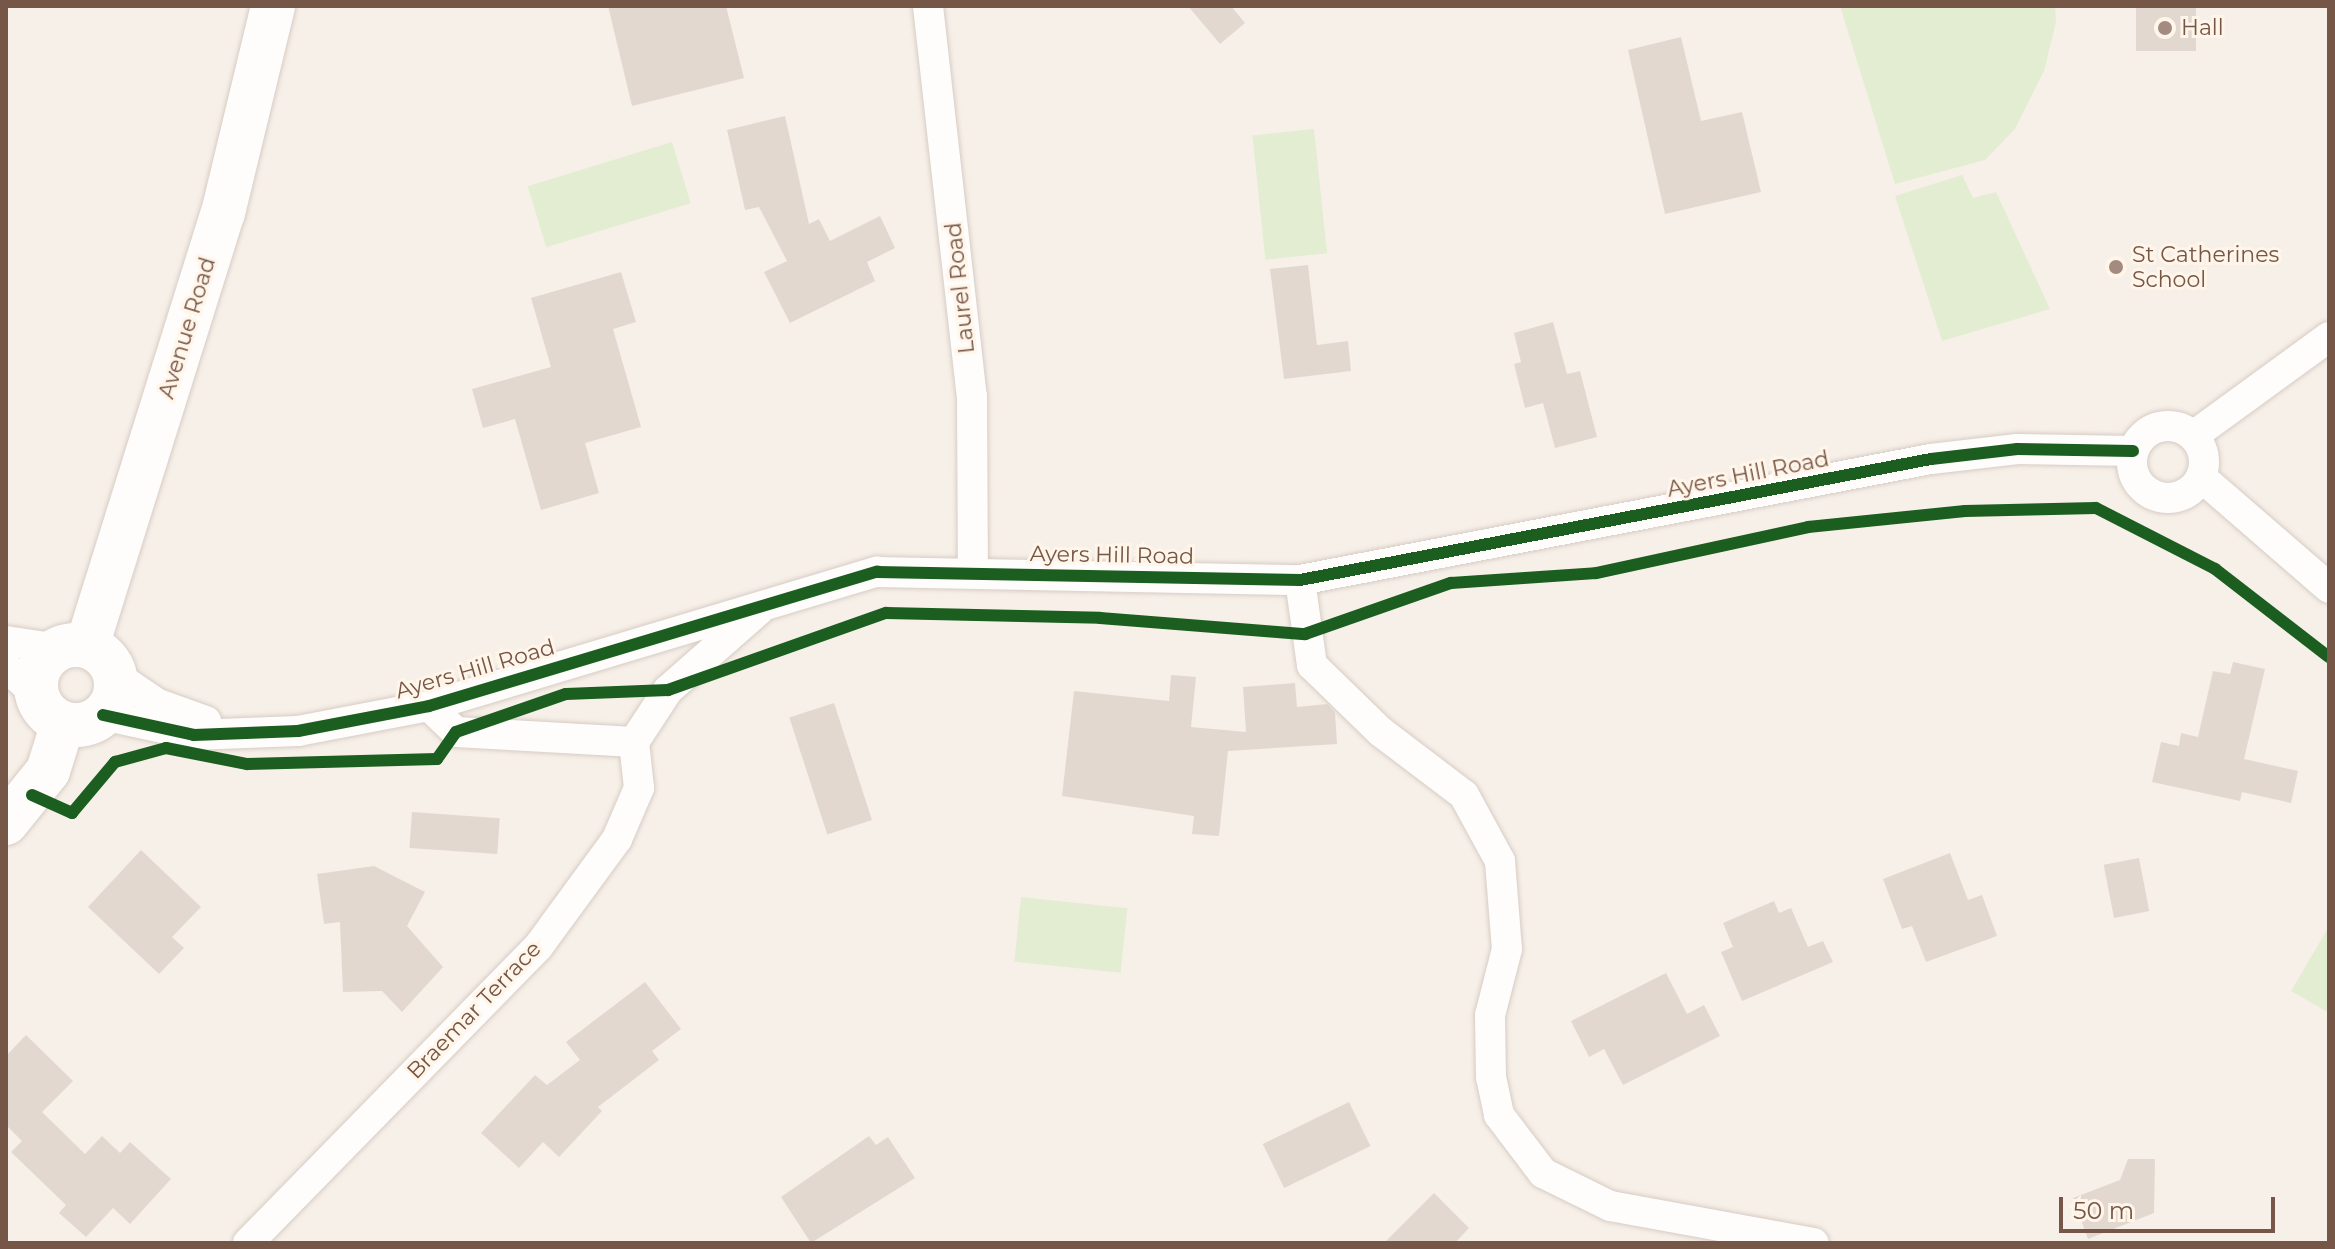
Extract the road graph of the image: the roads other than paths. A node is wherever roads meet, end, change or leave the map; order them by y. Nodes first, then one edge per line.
1 (273, 6) edge
2 (928, 6) edge
3 (2329, 337) edge
4 (2193, 436) junction
5 (2133, 451) junction
6 (2201, 477) junction
7 (973, 572) junction
8 (1300, 580) junction
9 (2329, 588) edge
10 (766, 605) junction
11 (6, 641) edge
12 (67, 681) edge
13 (429, 706) junction
14 (250, 734) junction
15 (634, 742) junction
16 (6, 823) edge
17 (248, 1243) edge
18 (1814, 1243) edge

1 - 12 street, Avenue Road
2 - 7 street, Laurel Road
3 - 4 street
4 - 5 street
4 - 6 street
5 - 6 street
5 - 8 street, Ayers Hill Road
6 - 9 street
7 - 8 street, Ayers Hill Road
7 - 10 street, Ayers Hill Road
8 - 18 street
10 - 13 street, Ayers Hill Road
10 - 15 street
11 - 12 street
12 - 14 street, Ayers Hill Road
12 - 14 street, Ayers Hill Road
12 - 16 street, Avenue Road
13 - 14 street, Ayers Hill Road
13 - 15 street
15 - 17 street, Braemar Terrace

